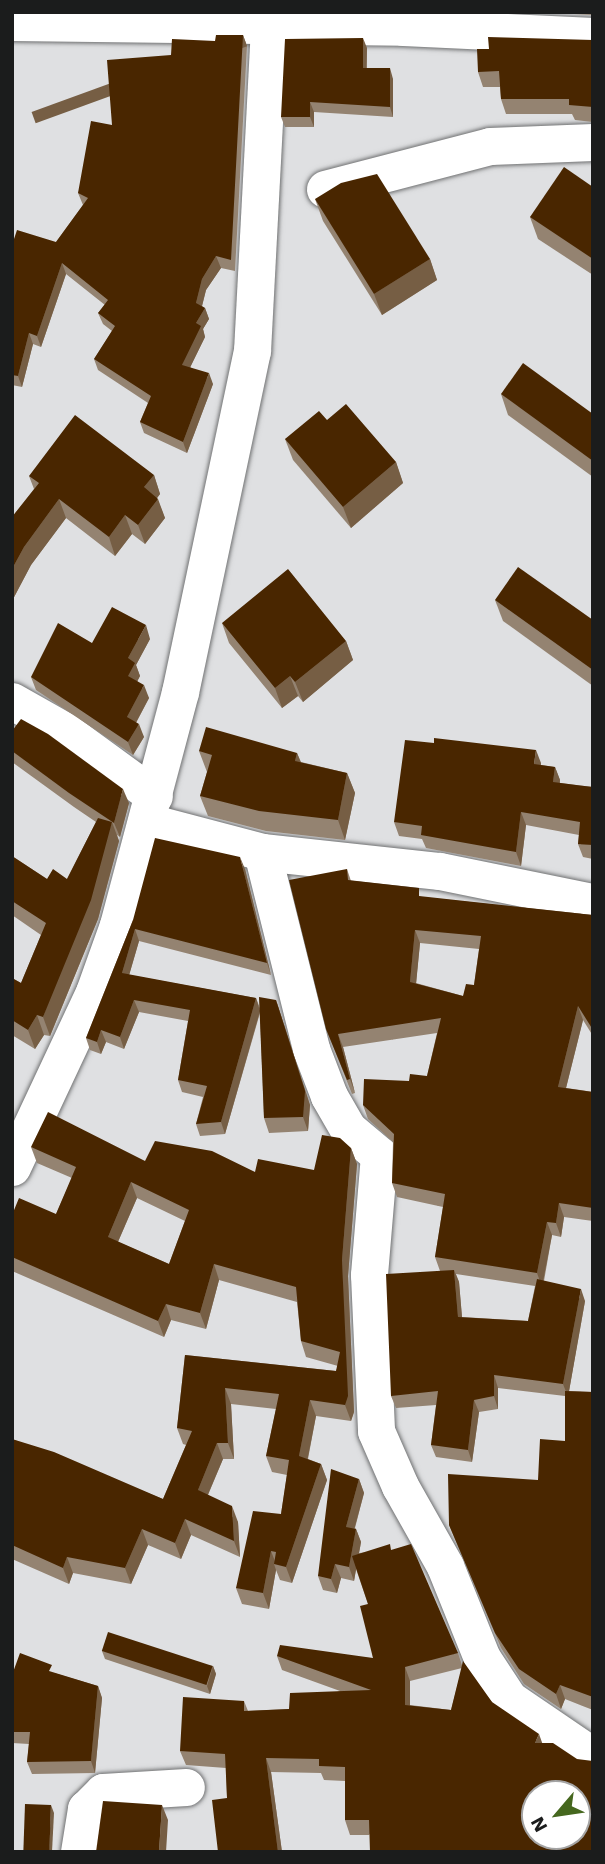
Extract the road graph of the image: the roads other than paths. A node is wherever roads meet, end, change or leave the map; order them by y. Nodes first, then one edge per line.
1 (139, 19) edge
2 (12, 22) edge
3 (269, 24) junction
4 (593, 36) edge
5 (593, 142) edge
6 (325, 189) edge
7 (12, 701) edge
8 (151, 809) junction
9 (262, 852) junction
10 (593, 902) edge
11 (12, 1167) edge
12 (593, 1756) edge
13 (186, 1787) dead end
14 (79, 1852) edge

1 - 2 street
1 - 3 street
3 - 4 street
3 - 8 street
5 - 6 street
7 - 8 street
8 - 9 street
8 - 11 street
9 - 10 street
9 - 12 street
13 - 14 street

